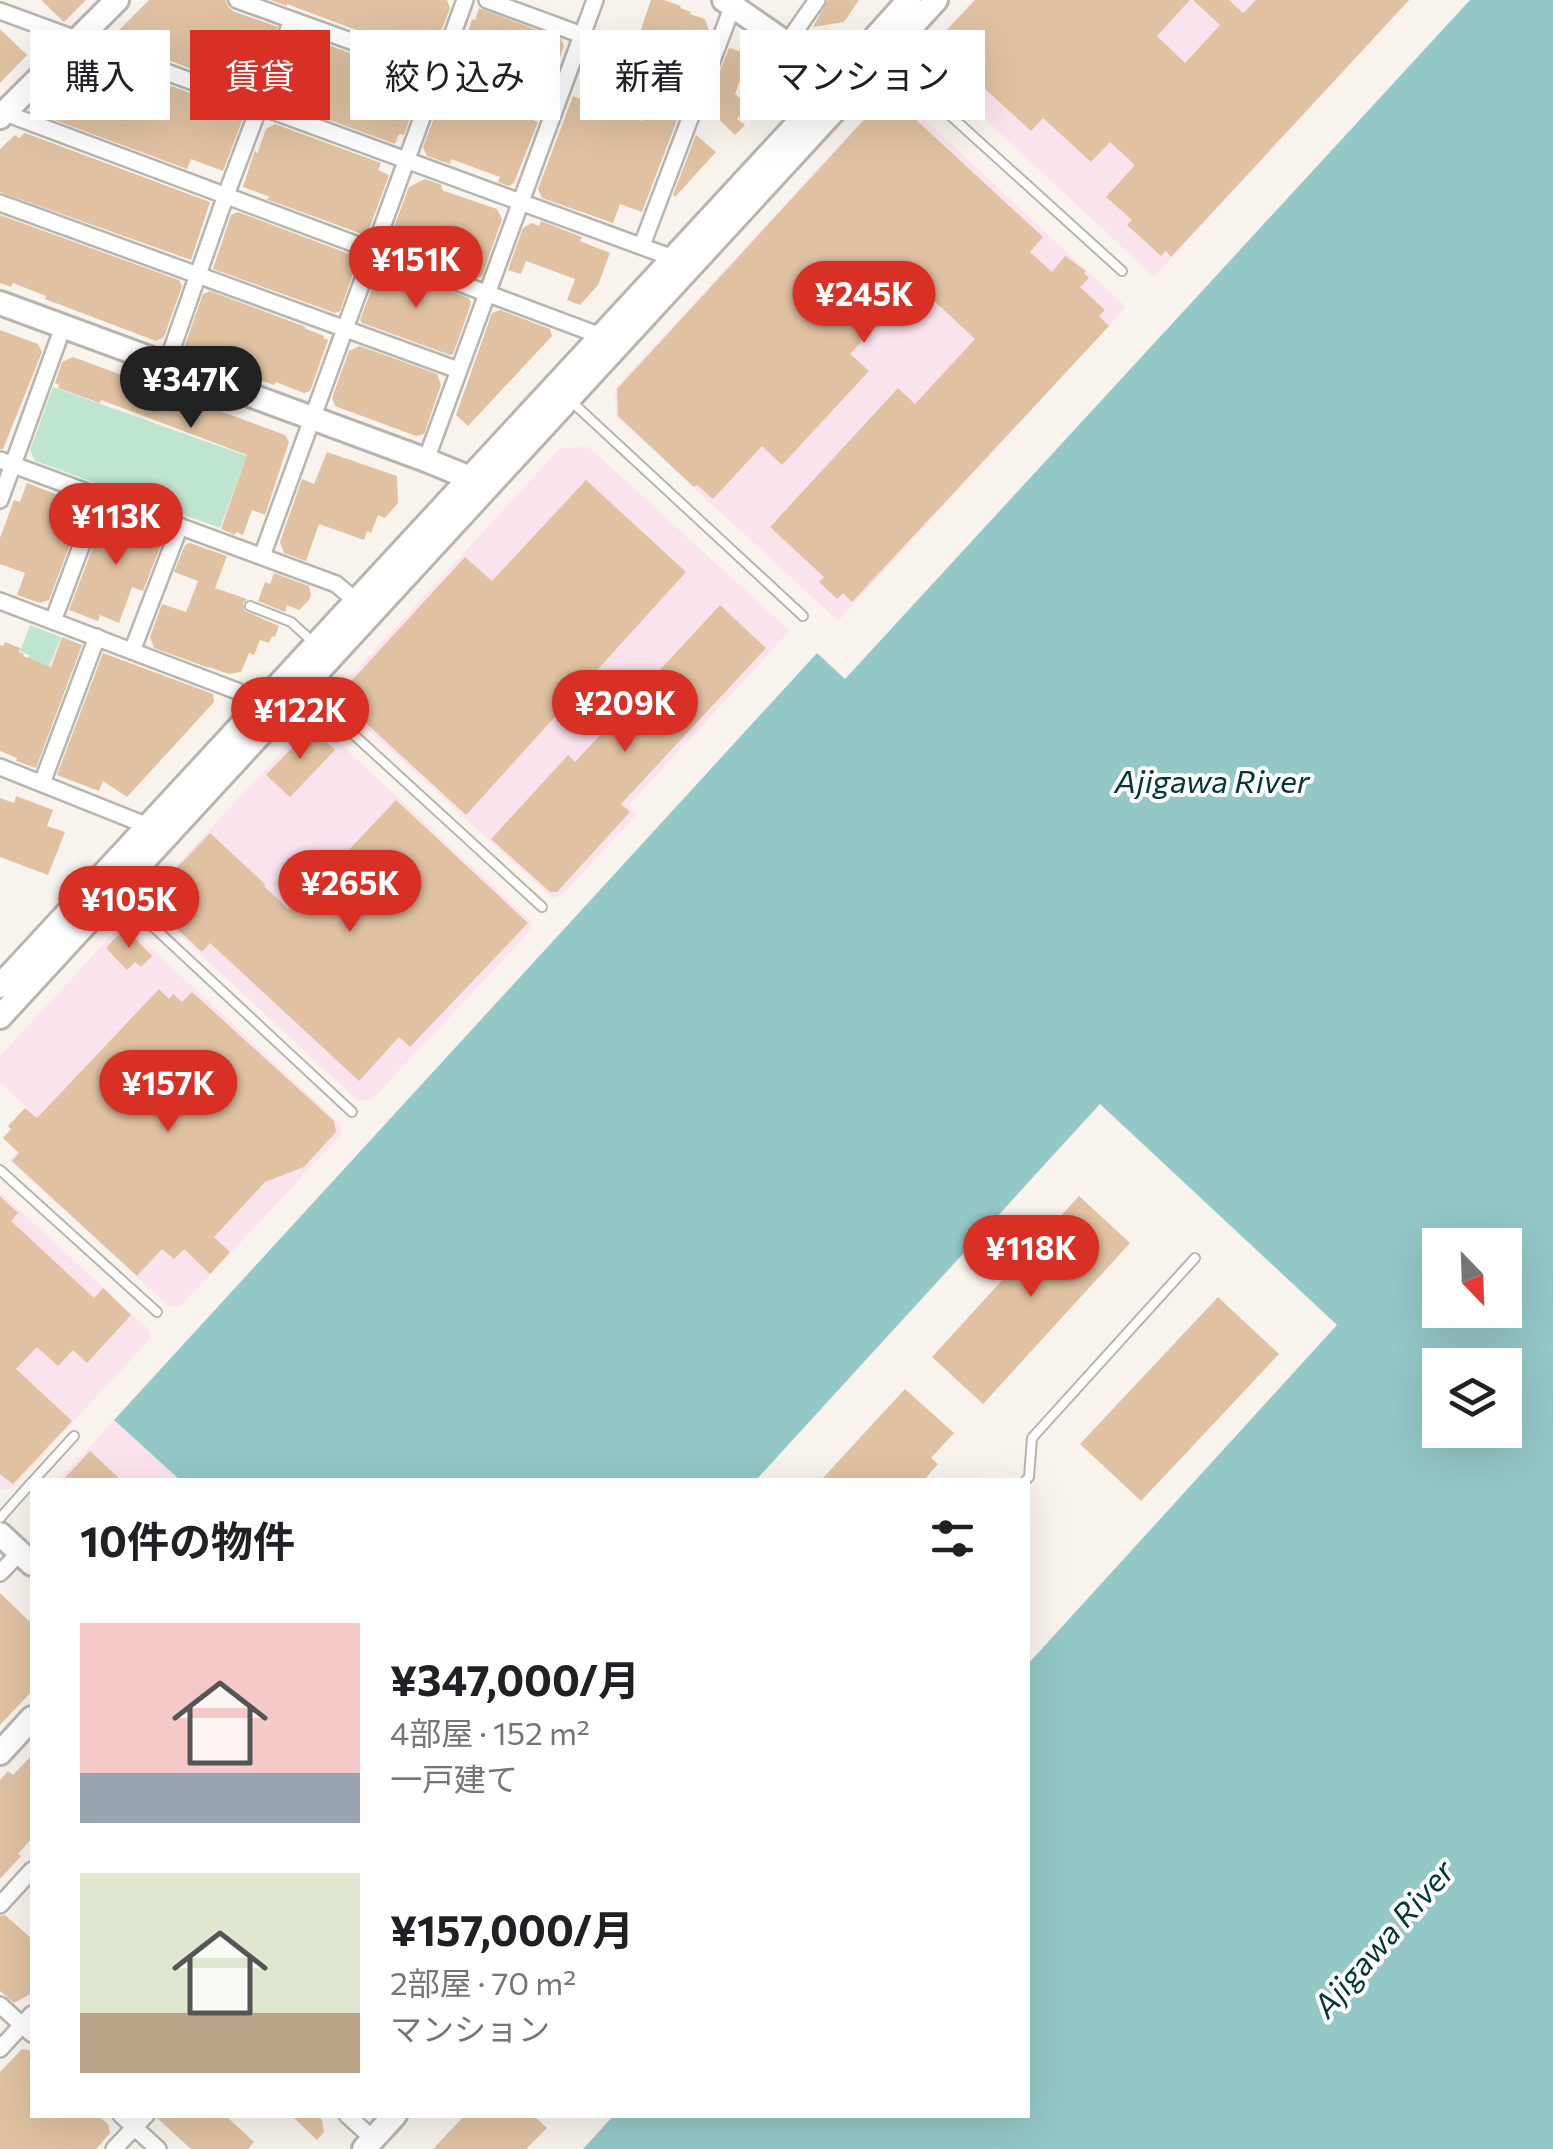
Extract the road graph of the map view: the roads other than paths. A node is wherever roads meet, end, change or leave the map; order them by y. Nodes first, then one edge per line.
1 (116, 0) edge
2 (237, 0) edge
3 (465, 0) edge
4 (487, 0) edge
5 (595, 0) edge
6 (817, 0) edge
7 (908, 0) edge
8 (936, 0) edge
9 (730, 1) edge
10 (0, 11) edge
11 (292, 20) junction
12 (50, 30) edge
13 (86, 30) edge
14 (288, 30) edge
15 (454, 30) edge
16 (584, 30) edge
17 (769, 30) edge
18 (796, 30) edge
19 (881, 30) edge
20 (908, 30) edge
21 (580, 34) edge
22 (580, 40) edge
23 (350, 41) edge
24 (30, 87) edge
25 (560, 93) edge
26 (2, 115) edge
27 (255, 120) edge
28 (294, 120) edge
29 (421, 120) edge
30 (550, 120) edge
31 (800, 120) edge
32 (826, 120) edge
33 (955, 120) edge
34 (407, 160) junction
35 (226, 195) junction
36 (519, 202) junction
37 (0, 203) edge
38 (642, 245) junction
39 (374, 250) junction
40 (673, 258) junction
41 (1122, 271) dead end
42 (198, 275) junction
43 (487, 292) junction
44 (0, 303) edge
45 (63, 327) junction
46 (344, 330) junction
47 (601, 336) junction
48 (166, 363) junction
49 (458, 370) junction
50 (570, 400) junction
51 (313, 417) junction
52 (426, 460) junction
53 (7, 462) edge
54 (477, 485) junction
55 (100, 496) junction
56 (0, 500) edge
57 (180, 526) junction
58 (262, 556) junction
59 (0, 600) edge
60 (356, 601) junction
61 (250, 606) dead end
62 (803, 616) dead end
63 (53, 621) junction
64 (96, 637) junction
65 (316, 644) junction
66 (132, 651) junction
67 (302, 688) junction
68 (258, 707) junction
69 (0, 767) edge
70 (42, 783) junction
71 (148, 826) junction
72 (115, 891) junction
73 (542, 907) dead end
74 (0, 986) edge
75 (0, 1017) edge
76 (352, 1112) dead end
77 (0, 1170) edge
78 (1195, 1258) dead end
79 (157, 1312) dead end
80 (74, 1436) dead end
81 (36, 1478) edge
82 (1028, 1478) edge
83 (30, 1484) edge
84 (0, 1518) edge
85 (0, 1534) edge
86 (26, 1558) edge
87 (0, 1573) edge
88 (30, 1720) edge
89 (0, 1753) edge
90 (30, 1872) edge
91 (0, 1905) edge
92 (0, 2005) edge
93 (29, 2025) edge
94 (0, 2048) edge
95 (350, 2118) edge
96 (392, 2118) edge
97 (140, 2121) edge
98 (368, 2144) edge
99 (114, 2149) edge
100 (158, 2149) edge

1 - 13 street
2 - 11 street
3 - 15 street
4 - 21 street
5 - 16 street
6 - 18 street
7 - 19 street
8 - 20 street
9 - 17 street
9 - 38 street
10 - 12 street
11 - 14 street
11 - 23 street
22 - 25 street
24 - 26 street
26 - 35 street
27 - 35 street
28 - 34 street
29 - 34 street
30 - 36 street
31 - 40 street
32 - 50 street
33 - 41 lane
34 - 36 street
34 - 39 street
35 - 39 street
35 - 42 street
36 - 38 street
36 - 43 street
37 - 42 street
38 - 40 street
39 - 43 street
39 - 46 street
40 - 47 street
42 - 46 street
42 - 48 street
43 - 47 street
43 - 49 street
44 - 45 street
45 - 48 street
45 - 53 street
46 - 49 street
46 - 51 street
47 - 54 street
48 - 51 street
49 - 52 street
50 - 54 street
50 - 62 lane
51 - 52 street
51 - 58 street
52 - 54 street
53 - 55 street
53 - 56 street
54 - 60 street
54 - 67 street
55 - 57 street
55 - 63 street
57 - 58 street
57 - 66 street
58 - 60 street
59 - 63 street
60 - 65 street
61 - 65 lane
63 - 64 street
64 - 66 street
64 - 70 street
65 - 68 street
66 - 68 street
67 - 72 street
67 - 73 lane
68 - 71 street
69 - 70 street
70 - 71 street
71 - 74 street
72 - 75 street
72 - 76 lane
77 - 79 lane
78 - 82 lane
80 - 81 lane
83 - 84 lane
85 - 86 street
86 - 87 street
88 - 89 street
90 - 91 street
92 - 93 street
93 - 94 street
95 - 98 street
96 - 98 street
97 - 99 street
97 - 100 street

